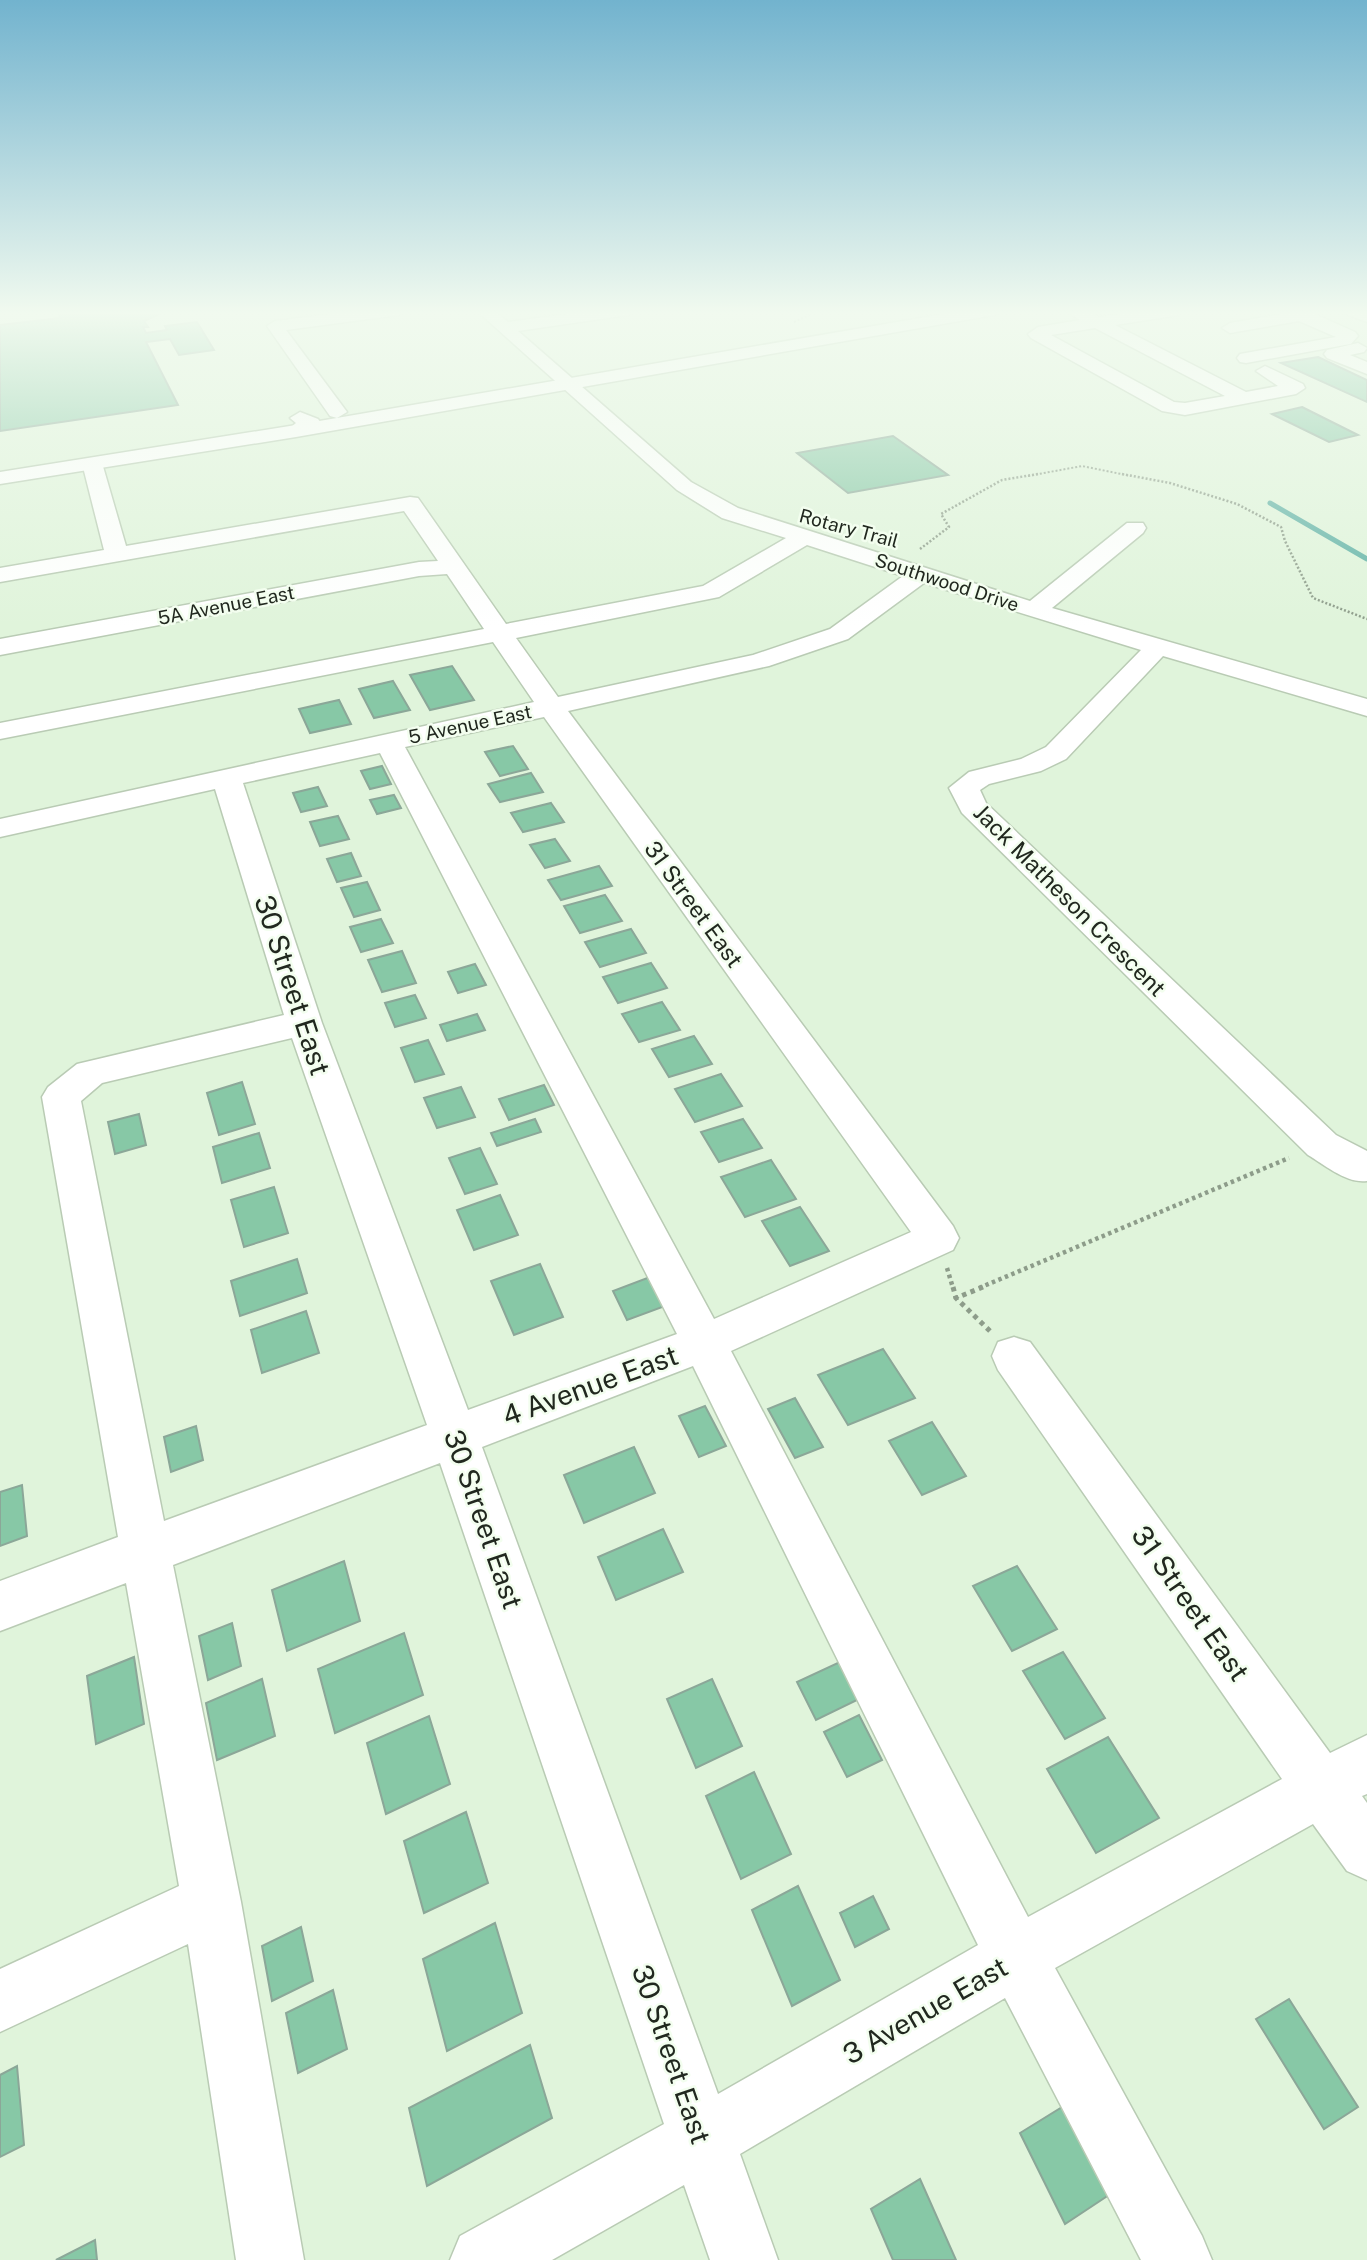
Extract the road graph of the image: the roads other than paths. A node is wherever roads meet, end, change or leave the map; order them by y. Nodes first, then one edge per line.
1 (326, 415) edge
2 (354, 415) edge
3 (603, 415) edge
4 (298, 424) junction
5 (0, 463) edge
6 (92, 463) junction
7 (0, 478) edge
8 (1135, 528) dead end
9 (806, 537) junction
10 (117, 555) junction
11 (916, 564) junction
12 (452, 567) junction
13 (0, 575) edge
14 (1034, 610) junction
15 (498, 633) junction
16 (1158, 646) junction
17 (0, 647) edge
18 (550, 706) junction
19 (1367, 708) edge
20 (0, 731) edge
21 (388, 741) junction
22 (226, 777) junction
23 (0, 828) edge
24 (304, 1023) junction
25 (1367, 1166) edge
26 (938, 1238) joint
27 (704, 1343) junction
28 (1014, 1356) road end
29 (454, 1435) junction
30 (146, 1551) junction
31 (0, 1606) edge
32 (1345, 1775) edge
33 (1367, 1851) edge
34 (211, 1902) junction
35 (1016, 1956) junction
36 (0, 2001) edge
37 (702, 2140) junction
38 (270, 2260) edge
39 (484, 2260) edge
40 (744, 2260) edge
41 (1178, 2260) edge

1 - 4 street
2 - 4 street
3 - 9 street, Southwood Drive
4 - 5 street
4 - 6 street
6 - 7 street
6 - 10 street
8 - 14 street
9 - 11 street, Southwood Drive
9 - 15 street
10 - 12 street, 31 Street East
10 - 13 street
11 - 14 street, Southwood Drive
11 - 18 street, 5 Avenue East
12 - 15 street, 31 Street East
12 - 17 street, 5A Avenue East
14 - 16 street, Southwood Drive
15 - 18 street, 31 Street East
15 - 20 street
16 - 19 street, Southwood Drive
16 - 25 street, Jack Matheson Crescent
18 - 21 street, 5 Avenue East
18 - 26 street, 31 Street East
21 - 22 street, 5 Avenue East
21 - 27 street
22 - 23 street, 5 Avenue East
22 - 24 street, 30 Street East
24 - 29 street, 30 Street East
24 - 30 street
26 - 27 street, 4 Avenue East
27 - 29 street, 4 Avenue East
27 - 35 street
28 - 32 street, 31 Street East
29 - 30 street, 4 Avenue East
29 - 37 street, 30 Street East
30 - 31 street, 4 Avenue East
30 - 34 street
32 - 33 street, 31 Street East
32 - 35 street, 3 Avenue East
34 - 36 street
34 - 38 street
35 - 37 street, 3 Avenue East
35 - 41 street
37 - 39 street, 3 Avenue East
37 - 40 street, 30 Street East

